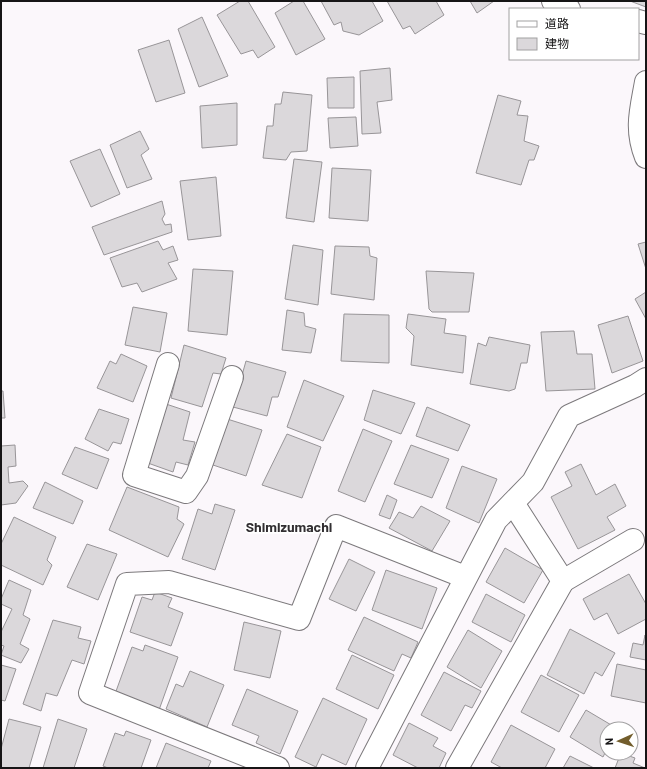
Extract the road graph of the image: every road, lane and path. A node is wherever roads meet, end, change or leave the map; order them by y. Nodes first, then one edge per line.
1 (553, 1) edge
2 (567, 8) edge
3 (646, 82) edge
4 (646, 157) edge
5 (168, 364) dead end
6 (232, 377) dead end
7 (646, 379) edge
8 (513, 503) junction
9 (632, 540) dead end
10 (465, 577) junction
11 (563, 581) junction
12 (278, 768) edge
13 (367, 768) edge
14 (457, 768) edge

1 - 2 street
3 - 4 street
5 - 6 street
7 - 8 street
8 - 10 street
8 - 11 street
9 - 11 street
10 - 12 street
10 - 13 street
11 - 14 street

